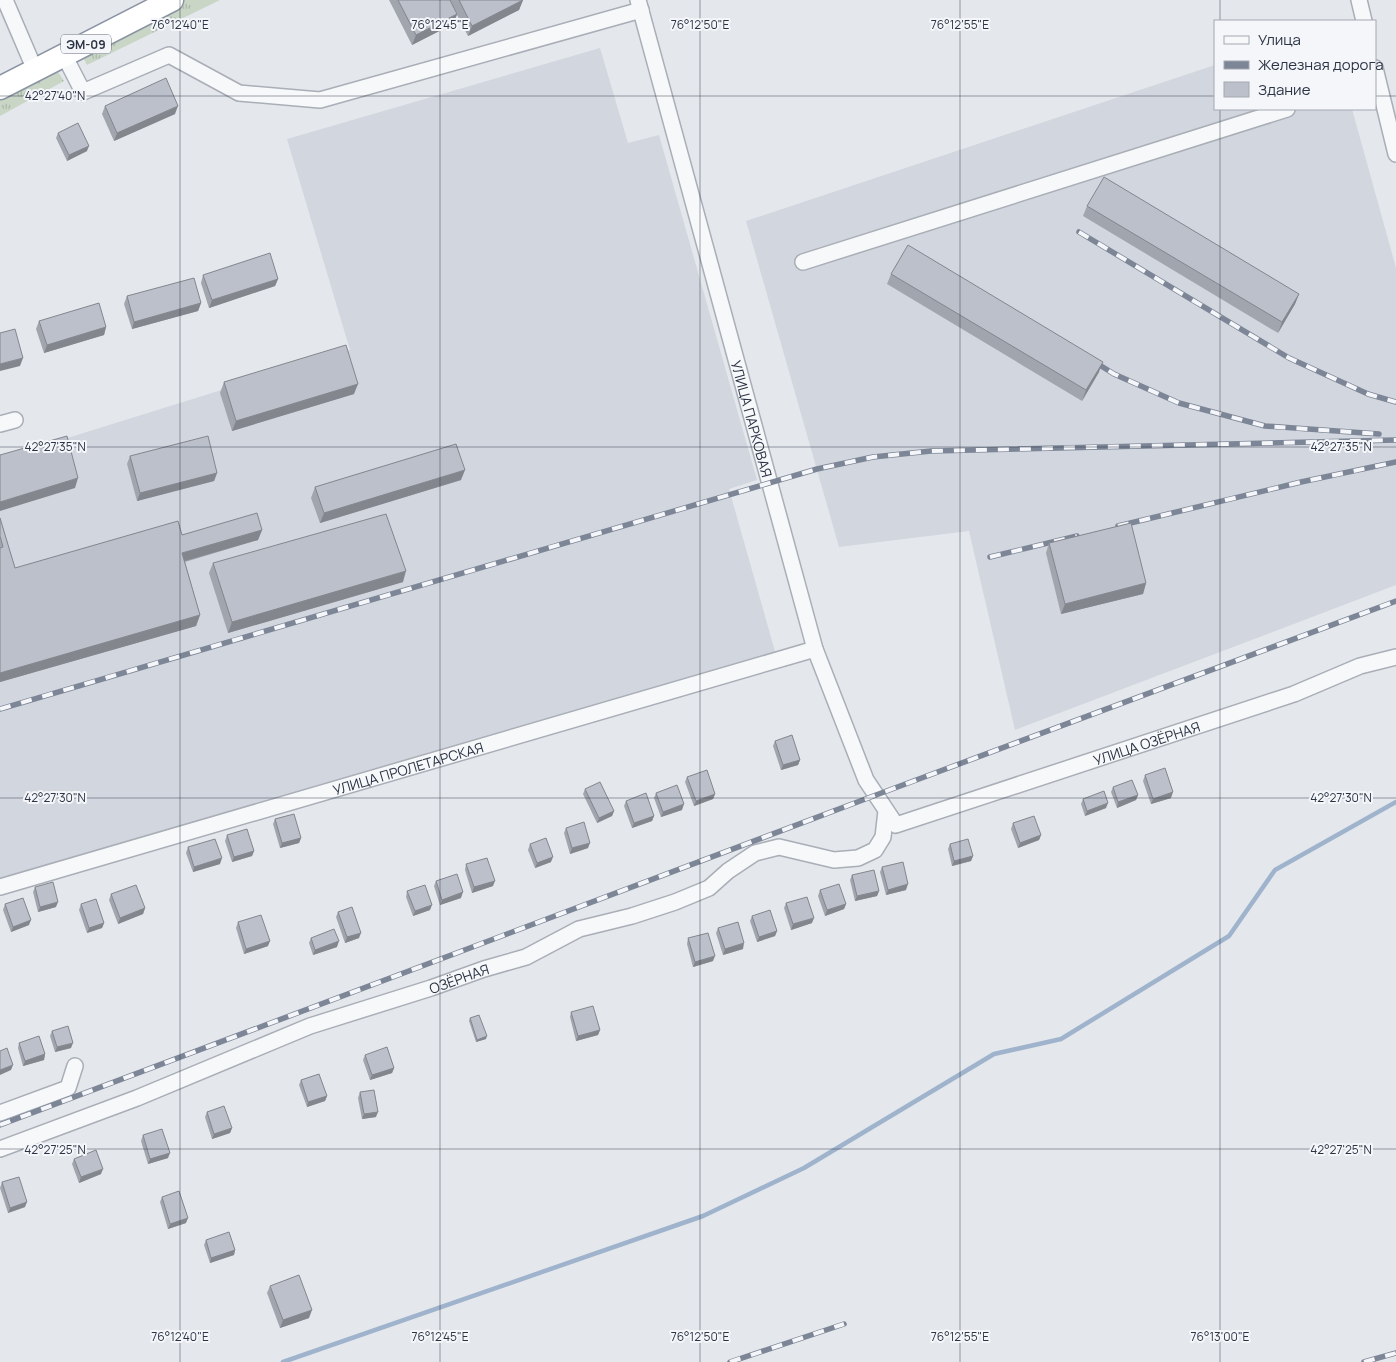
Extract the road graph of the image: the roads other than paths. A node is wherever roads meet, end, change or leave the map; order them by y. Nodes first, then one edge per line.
1 (5, 0) edge
2 (172, 0) edge
3 (1359, 0) edge
4 (639, 5) edge
5 (1364, 20) edge
6 (64, 55) junction
7 (35, 70) junction
8 (1376, 76) edge
9 (0, 88) edge
10 (1284, 110) edge
11 (1396, 154) edge
12 (803, 262) dead end
13 (815, 649) junction
14 (1396, 657) edge
15 (886, 811) junction
16 (896, 826) joint
17 (0, 887) edge
18 (75, 1066) dead end
19 (0, 1113) edge
20 (0, 1149) edge

1 - 7 street
2 - 6 highway, ЭМ-09
3 - 5 street
4 - 6 street
4 - 13 street, УЛИЦА ПАРКОВАЯ
6 - 7 highway, ЭМ-09
7 - 9 highway, ЭМ-09
8 - 11 street
10 - 12 street
13 - 15 street, УЛИЦА ПАРКОВАЯ
13 - 17 street, УЛИЦА ПРОЛЕТАРСКАЯ
14 - 16 street, УЛИЦА ОЗЁРНАЯ
15 - 16 street, УЛИЦА ПАРКОВАЯ
15 - 20 street, ОЗЁРНАЯ
18 - 19 street

